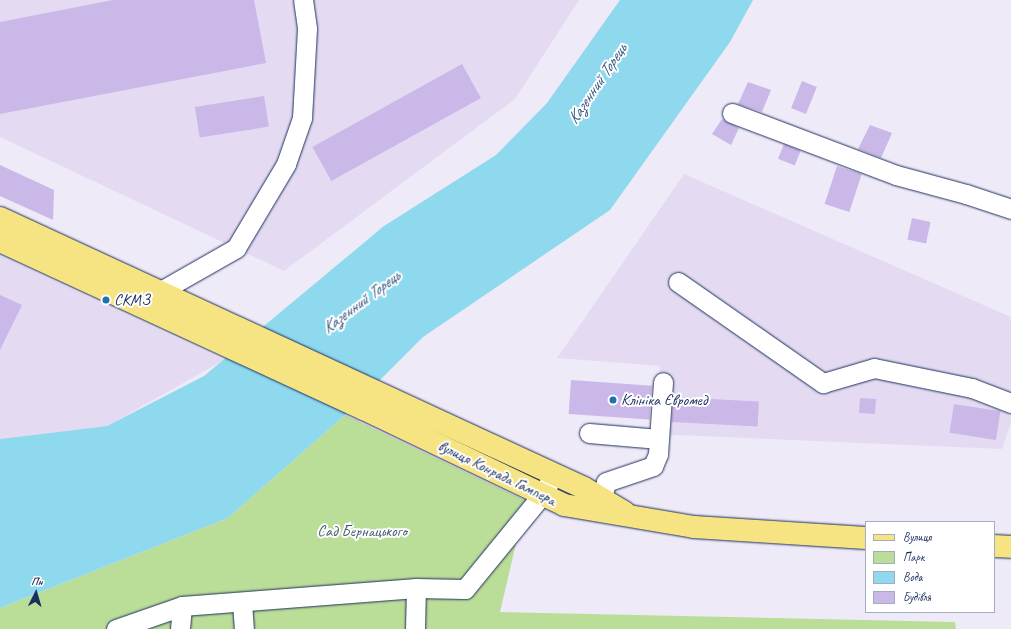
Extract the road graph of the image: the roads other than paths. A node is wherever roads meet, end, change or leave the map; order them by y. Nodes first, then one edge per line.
1 (303, 0) edge
2 (732, 113) dead end
3 (1011, 209) edge
4 (0, 218) edge
5 (0, 241) edge
6 (678, 282) dead end
7 (155, 302) junction
8 (203, 324) junction
9 (663, 382) dead end
10 (1011, 403) edge
11 (589, 433) dead end
12 (659, 439) junction
13 (554, 474) junction
14 (542, 495) junction
15 (602, 499) junction
16 (636, 518) junction
17 (865, 538) edge
18 (995, 546) edge
19 (1011, 547) edge
20 (416, 588) junction
21 (242, 602) junction
22 (182, 606) junction
23 (116, 629) edge
24 (180, 629) edge
25 (244, 629) edge
26 (415, 629) edge

1 - 7 street
2 - 3 street
4 - 7 main road
5 - 7 main road
6 - 10 street
7 - 8 main road
8 - 13 main road, вулиця Конрада Гампера
8 - 14 main road, вулиця Конрада Гампера
9 - 12 street
11 - 12 street
12 - 15 street
13 - 14 street
13 - 15 main road, вулиця Конрада Гампера
14 - 16 main road, вулиця Конрада Гампера
14 - 20 street
15 - 16 main road, вулиця Конрада Гампера
16 - 17 main road, вулиця Конрада Гампера
18 - 19 main road
20 - 21 street
20 - 26 street
21 - 22 street
21 - 25 street
22 - 23 street
22 - 24 street

